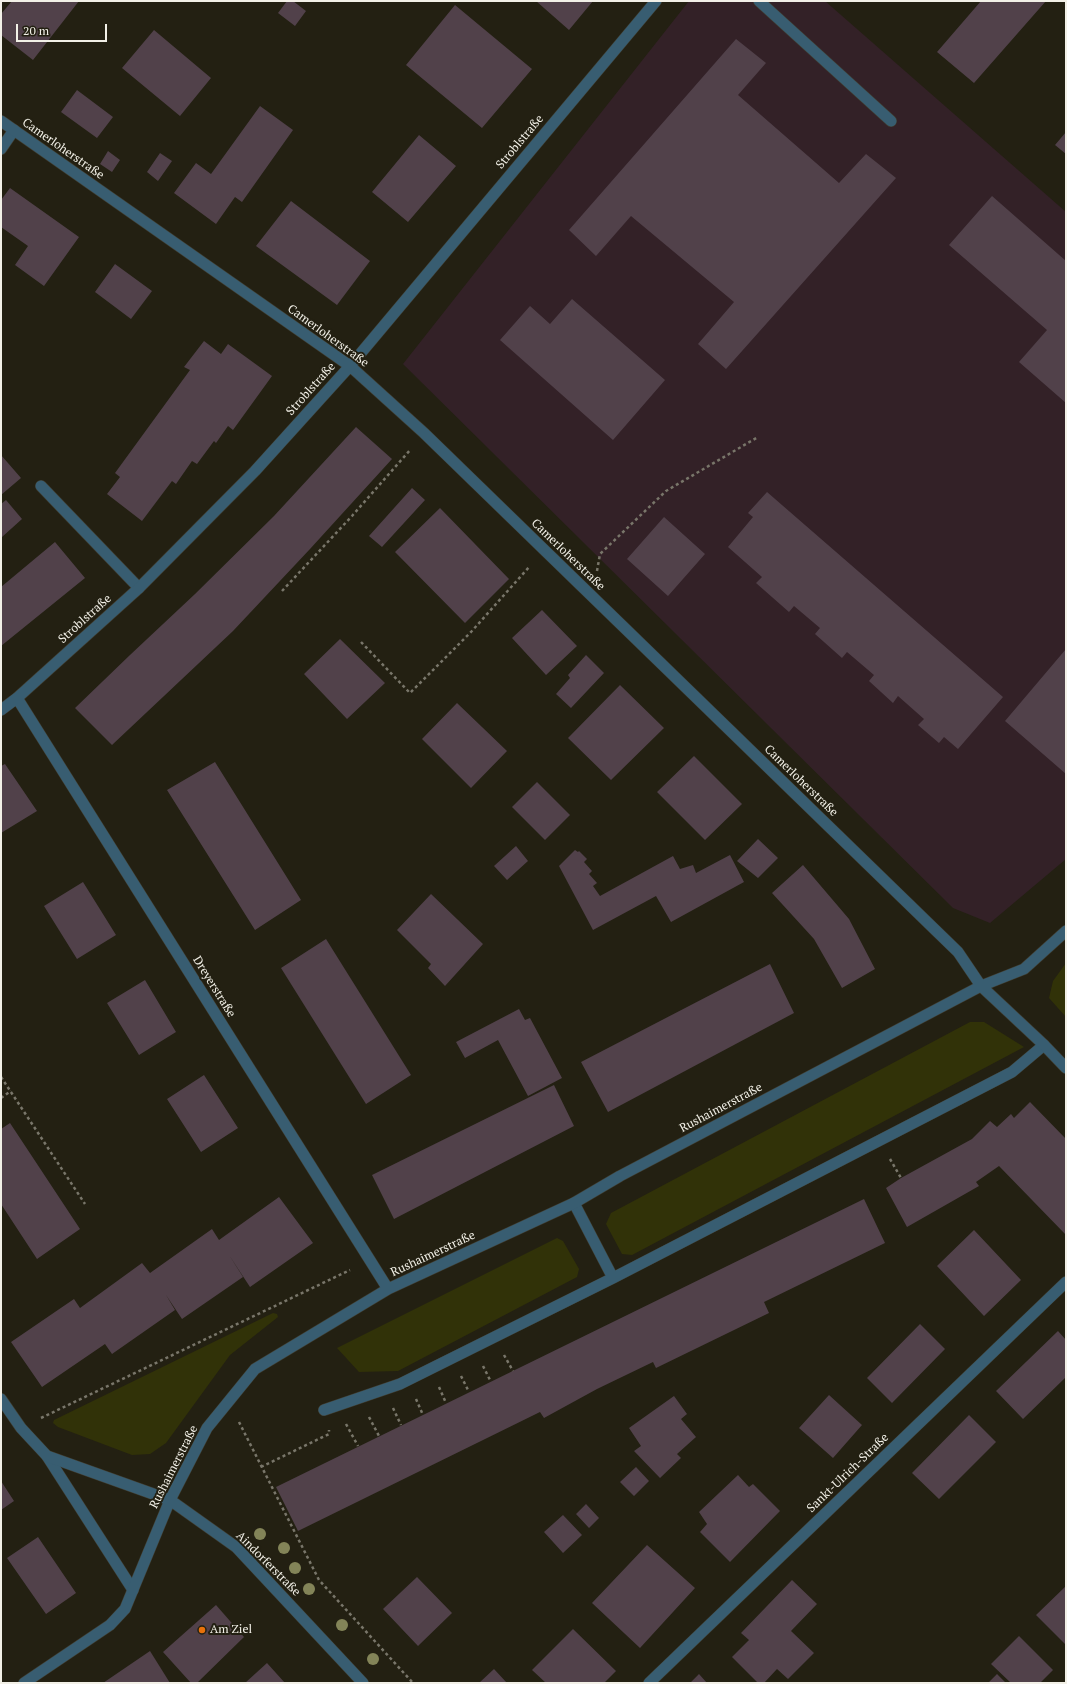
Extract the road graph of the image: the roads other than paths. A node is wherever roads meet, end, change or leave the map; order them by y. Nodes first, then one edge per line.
1 (656, 1) edge
2 (759, 1) edge
3 (1, 121) edge
4 (891, 121) dead end
5 (14, 130) junction
6 (1, 149) edge
7 (350, 366) junction
8 (41, 486) dead end
9 (139, 588) junction
10 (17, 698) junction
11 (1, 710) edge
12 (1066, 931) edge
13 (981, 986) junction
14 (1044, 1045) junction
15 (1066, 1068) edge
16 (574, 1203) junction
17 (613, 1278) junction
18 (1066, 1282) edge
19 (388, 1289) junction
20 (1, 1398) edge
21 (324, 1410) road end
22 (47, 1456) junction
23 (170, 1500) junction
24 (133, 1590) junction
25 (24, 1683) edge
26 (363, 1683) edge
27 (649, 1683) edge

1 - 7 street, Stroblstraße
2 - 4 street
3 - 5 street, Camerloherstraße
5 - 6 street
5 - 7 street, Camerloherstraße
7 - 9 street, Stroblstraße
7 - 13 street, Camerloherstraße
8 - 9 street
9 - 10 street, Stroblstraße
10 - 11 street, Stroblstraße
10 - 19 street, Dreyerstraße
12 - 13 street, Rushaimerstraße
13 - 14 street, Camerloherstraße
13 - 16 street, Rushaimerstraße
14 - 15 street, Camerloherstraße
14 - 17 street
16 - 17 street
16 - 19 street, Rushaimerstraße
17 - 21 street
18 - 27 street, Sankt-Ulrich-Straße
19 - 23 street, Rushaimerstraße
20 - 22 street, Aindorferstraße
22 - 23 street, Aindorferstraße
22 - 24 street
23 - 24 street, Rushaimerstraße
23 - 26 street, Aindorferstraße
24 - 25 street, Rushaimerstraße

